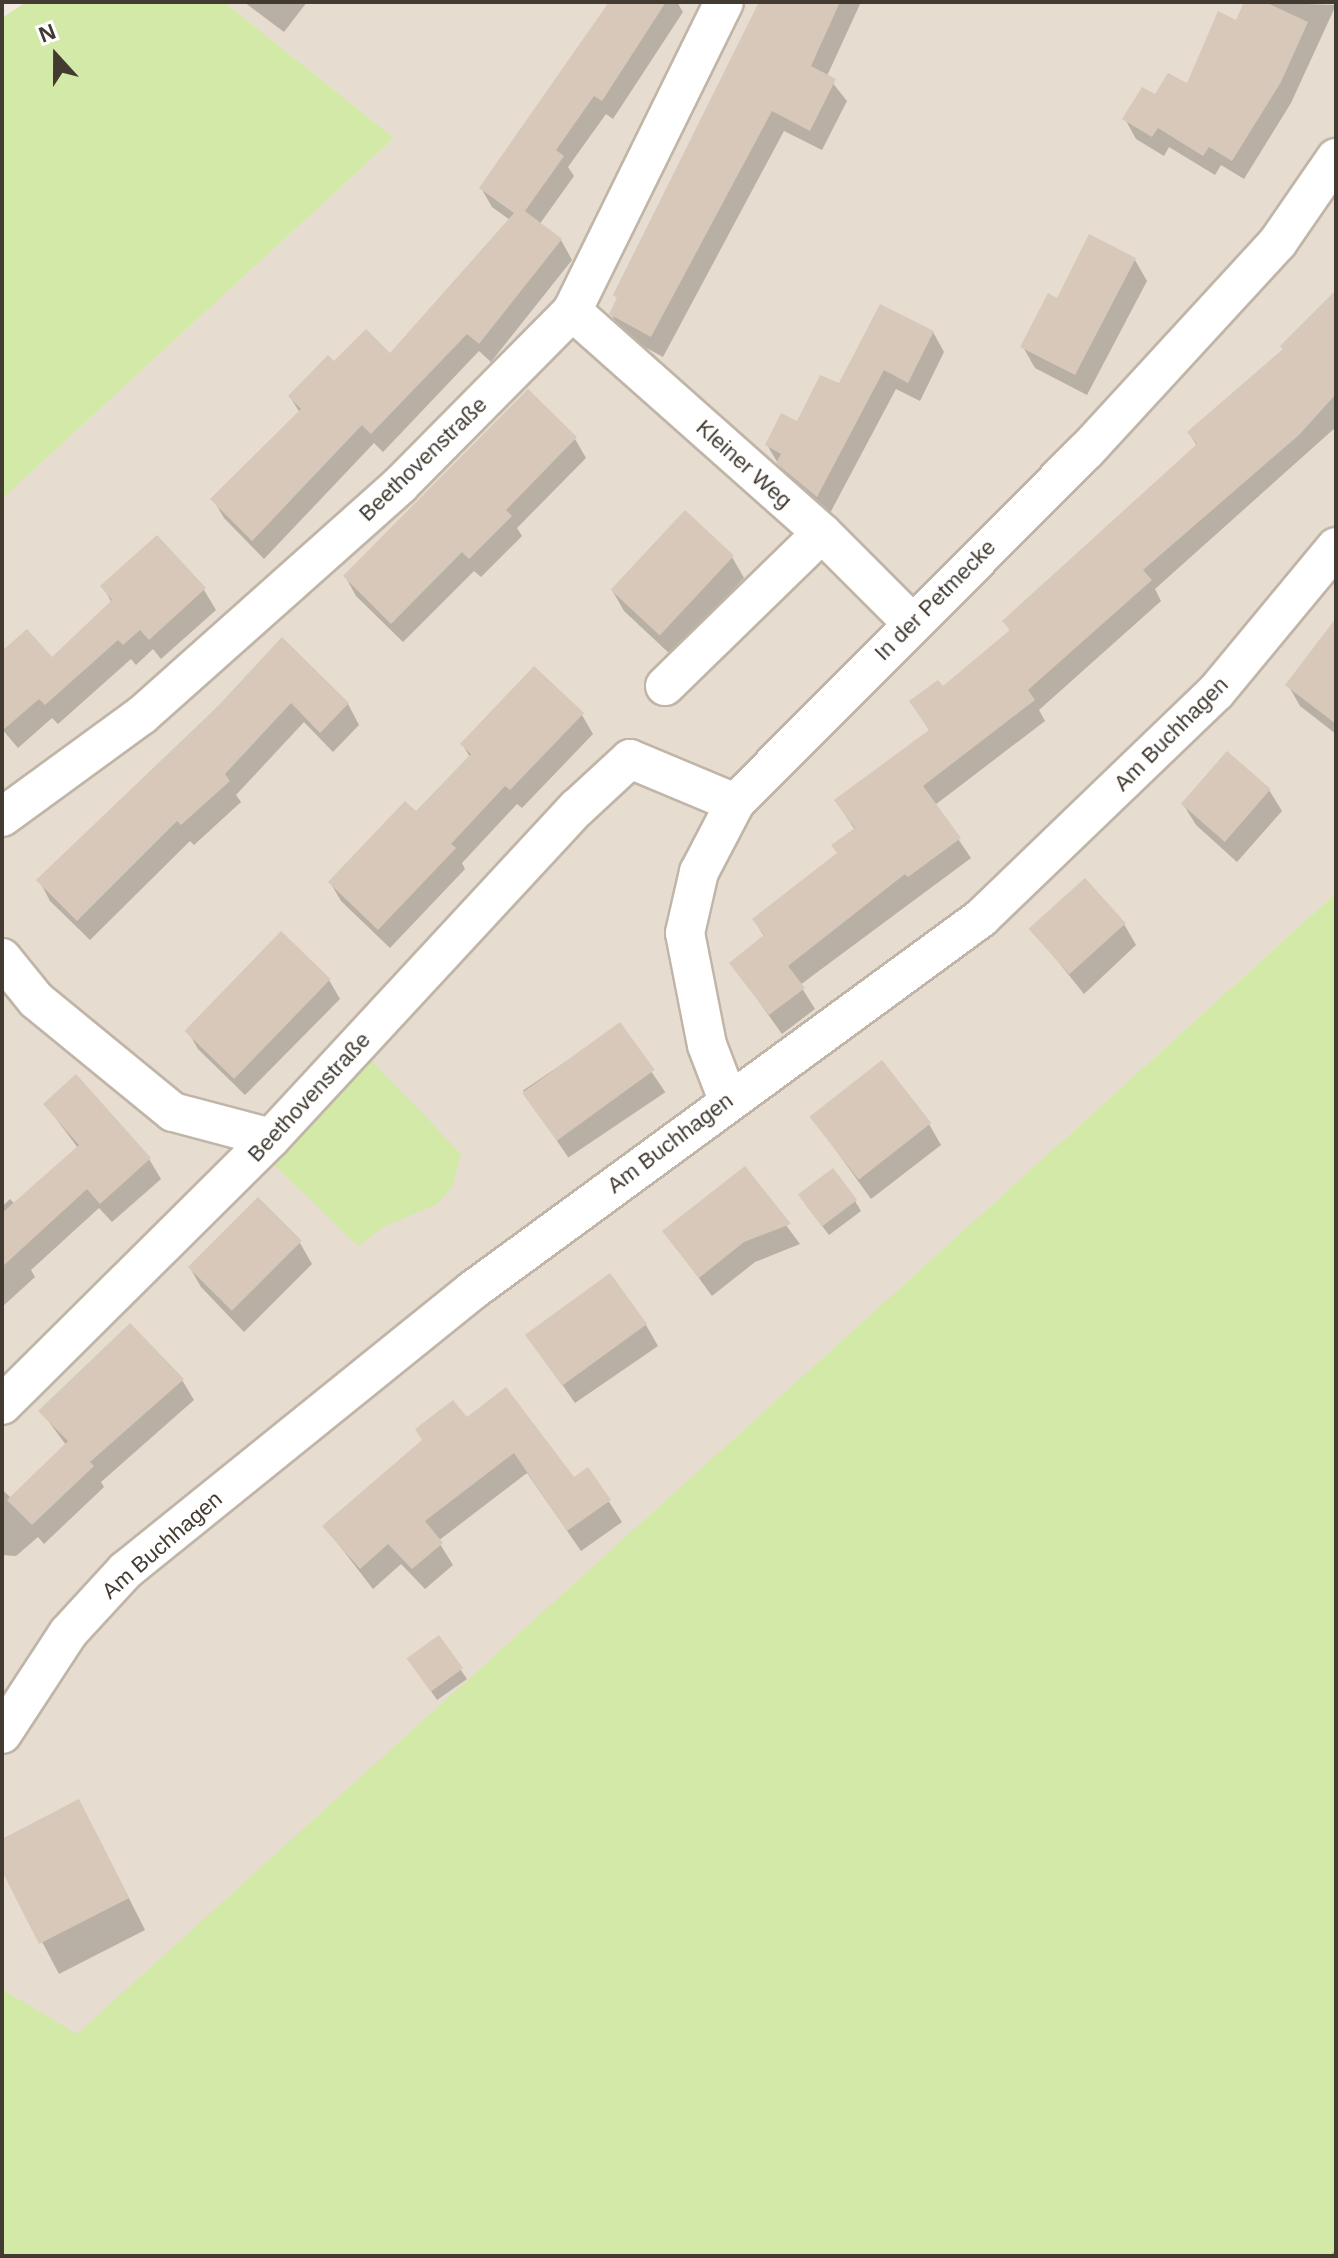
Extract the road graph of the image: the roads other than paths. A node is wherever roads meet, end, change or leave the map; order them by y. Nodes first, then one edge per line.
1 (724, 2) edge
2 (1336, 158) edge
3 (572, 311) junction
4 (822, 533) junction
5 (1336, 547) edge
6 (911, 622) junction
7 (665, 686) dead end
8 (735, 803) junction
9 (2, 817) edge
10 (2, 958) edge
11 (728, 1100) junction
12 (271, 1138) junction
13 (2, 1405) edge
14 (2, 1734) edge

1 - 3 street, Beethovenstraße
2 - 6 street, In der Petmecke
3 - 4 street, Kleiner Weg
3 - 9 street, Beethovenstraße
4 - 6 street, Kleiner Weg
4 - 7 street
5 - 11 street, Am Buchhagen
6 - 8 street, In der Petmecke
8 - 11 street, In der Petmecke
8 - 12 street, Beethovenstraße
10 - 12 street
11 - 14 street, Am Buchhagen
12 - 13 street, Beethovenstraße

